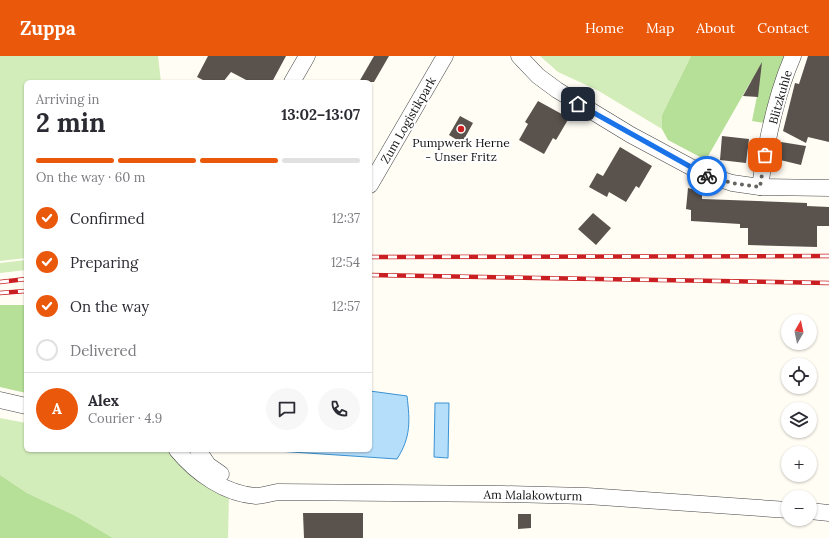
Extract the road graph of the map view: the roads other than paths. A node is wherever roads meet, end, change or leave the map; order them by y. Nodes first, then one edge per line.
1 (307, 56) edge
2 (445, 56) edge
3 (519, 56) edge
4 (793, 56) edge
5 (293, 80) edge
6 (372, 181) edge
7 (760, 187) junction
8 (829, 188) edge
9 (0, 400) edge
10 (24, 406) edge
11 (179, 452) edge
12 (199, 452) edge
13 (278, 492) junction
14 (781, 510) edge
15 (817, 511) edge
16 (829, 512) edge

1 - 5 street
2 - 6 street, Zum Logistikpark
3 - 7 street
4 - 7 street, Blitzkuhle
7 - 8 street
9 - 10 street
11 - 13 street, Am Malakowturm
12 - 13 street, Am Malakowturm
13 - 14 street, Am Malakowturm
15 - 16 street

